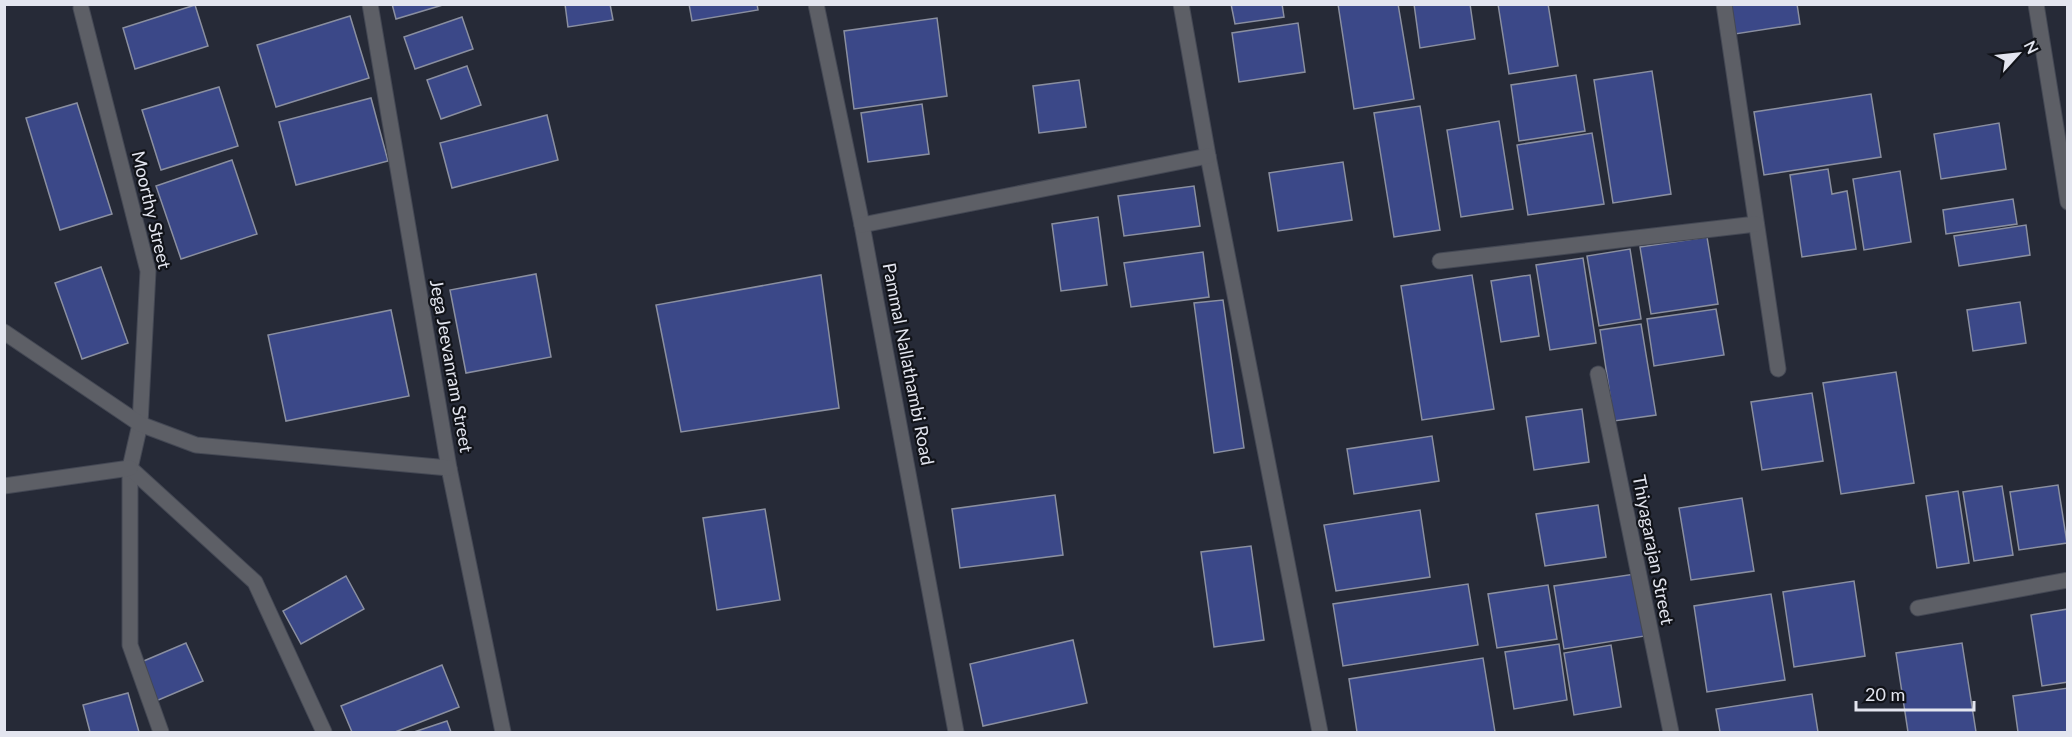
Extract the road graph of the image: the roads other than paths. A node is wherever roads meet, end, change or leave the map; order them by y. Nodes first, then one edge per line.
1 (369, 4) edge
2 (816, 4) edge
3 (1181, 4) edge
4 (1724, 4) edge
5 (2036, 4) edge
6 (81, 8) dead end
7 (1208, 156) junction
8 (2067, 202) edge
9 (1756, 224) junction
10 (862, 225) junction
11 (1440, 261) dead end
12 (4, 332) edge
13 (1778, 369) dead end
14 (1598, 374) dead end
15 (140, 424) junction
16 (130, 468) junction
17 (449, 468) junction
18 (4, 486) edge
19 (2067, 580) edge
20 (1918, 608) dead end
21 (161, 732) edge
22 (324, 732) edge
23 (503, 732) edge
24 (956, 732) edge
25 (1320, 732) edge
26 (1671, 732) edge

1 - 17 street, Jega Jeevanram Street
2 - 10 street, Pammal Nallathambi Road
3 - 7 street
4 - 9 street
5 - 8 street
6 - 15 street, Moorthy Street
7 - 10 street
7 - 25 street
9 - 11 street
9 - 13 street
10 - 24 street, Pammal Nallathambi Road
12 - 15 street
14 - 26 street, Thiyagarajan Street
15 - 16 street, Moorthy Street
15 - 17 street
16 - 18 street
16 - 21 street, Moorthy Street
16 - 22 street
17 - 23 street, Jega Jeevanram Street
19 - 20 street

